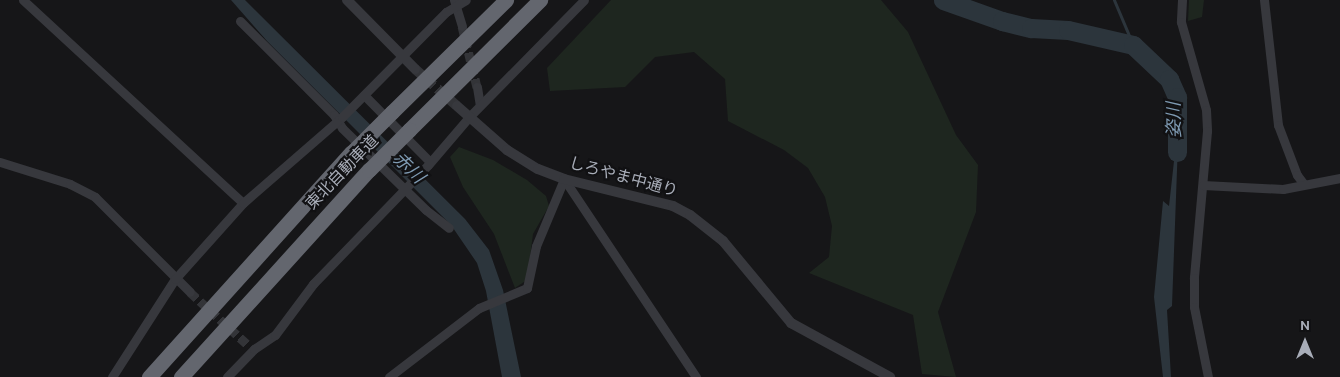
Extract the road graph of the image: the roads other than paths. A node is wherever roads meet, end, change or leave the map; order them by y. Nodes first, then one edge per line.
1 (23, 0) edge
2 (347, 0) edge
3 (466, 0) edge
4 (506, 0) edge
5 (540, 0) edge
6 (584, 0) edge
7 (1182, 0) edge
8 (1264, 0) edge
9 (456, 3) edge
10 (240, 20) dead end
11 (462, 26) tunnel mouth
12 (401, 54) junction
13 (415, 69) tunnel mouth
14 (477, 87) tunnel mouth
15 (364, 95) junction
16 (480, 105) junction
17 (458, 106) tunnel mouth
18 (468, 116) junction
19 (339, 119) junction
20 (0, 162) edge
21 (429, 164) junction
22 (564, 178) junction
23 (1340, 178) edge
24 (1303, 183) junction
25 (1203, 185) junction
26 (405, 189) junction
27 (243, 203) junction
28 (448, 228) dead end
29 (175, 279) junction
30 (190, 292) tunnel mouth
31 (112, 377) edge
32 (149, 377) edge
33 (180, 377) edge
34 (227, 377) edge
35 (389, 377) edge
36 (696, 377) edge
37 (890, 377) edge
38 (1208, 377) edge

1 - 27 street
2 - 12 street
3 - 9 street
4 - 32 highway, 東北自動車道, bridge
5 - 33 highway, 東北自動車道, bridge
6 - 16 street
7 - 25 street
8 - 24 street
9 - 11 street
9 - 12 street
10 - 19 street
12 - 13 street
12 - 15 street
14 - 16 street
15 - 19 street
15 - 21 street
16 - 18 street
17 - 18 street, しろやま中通り
18 - 21 street
18 - 22 street, しろやま中通り
19 - 26 street
19 - 27 street
20 - 29 street
21 - 26 street
22 - 35 street
22 - 36 street
22 - 37 street, しろやま中通り
23 - 24 street
24 - 25 street
25 - 38 street
26 - 28 street
26 - 34 street
27 - 29 street
29 - 30 street
29 - 31 street

